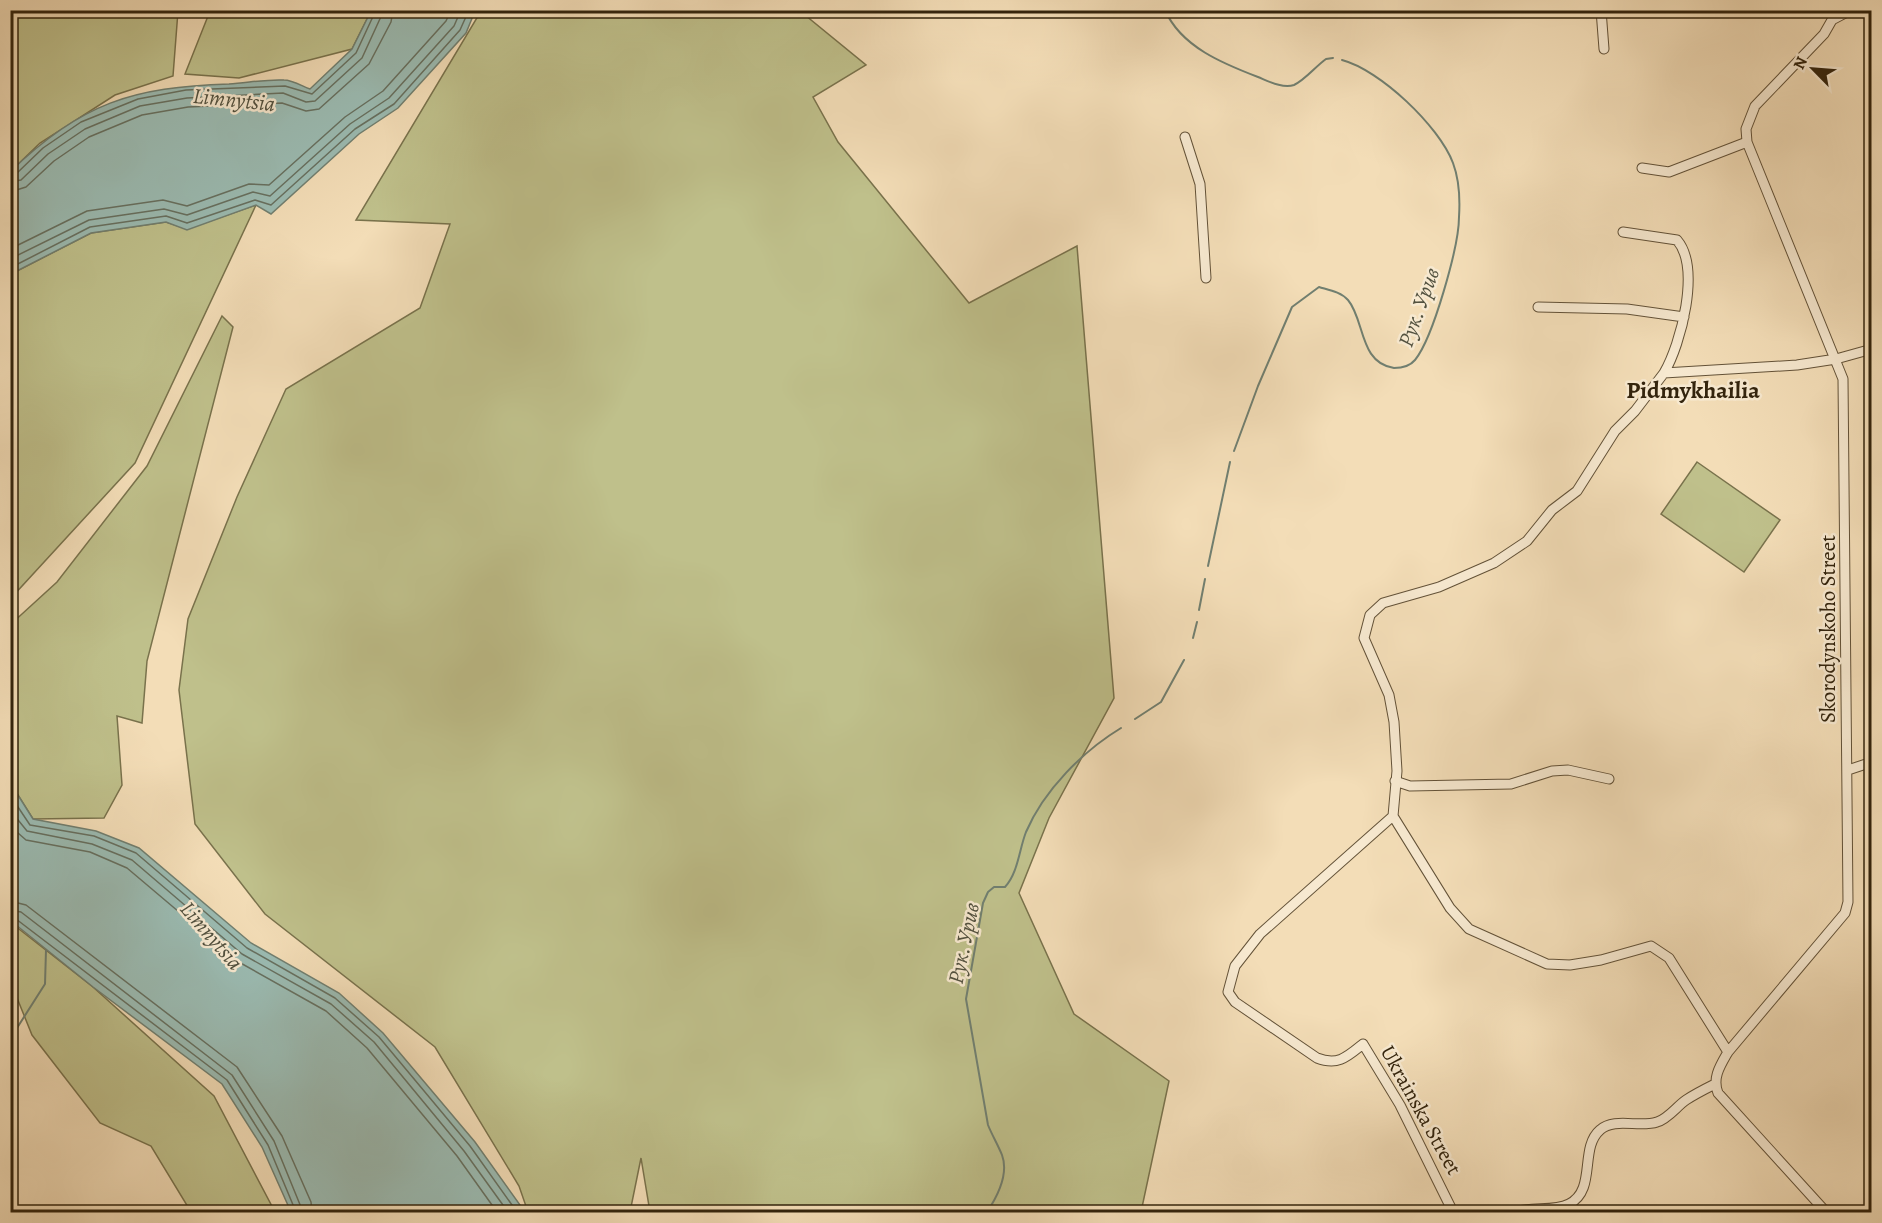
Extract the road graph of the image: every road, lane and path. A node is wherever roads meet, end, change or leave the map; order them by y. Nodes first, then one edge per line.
1 (1601, 10) edge
2 (1826, 10) edge
3 (1851, 10) edge
4 (1832, 20) junction
5 (1604, 49) dead end
6 (1185, 137) dead end
7 (1747, 142) junction
8 (1642, 168) dead end
9 (1623, 232) dead end
10 (1206, 278) dead end
11 (1538, 307) dead end
12 (1684, 317) junction
13 (1872, 349) edge
14 (1836, 359) junction
15 (1665, 373) junction
16 (1872, 762) edge
17 (1848, 770) junction
18 (1609, 779) dead end
19 (1395, 781) junction
20 (1393, 816) junction
21 (1728, 1052) junction
22 (1715, 1084) junction
23 (1454, 1212) edge
24 (1515, 1212) edge
25 (1826, 1212) edge

1 - 5 street
2 - 4 street
3 - 4 street
4 - 7 street
6 - 10 street
7 - 8 street
7 - 14 street, Skorodynskoho Street
9 - 12 street
11 - 12 street
12 - 15 street
13 - 14 street
14 - 15 street
14 - 17 street, Skorodynskoho Street
15 - 19 street
16 - 17 street
17 - 21 street, Skorodynskoho Street
18 - 19 street
19 - 20 street
20 - 21 street
20 - 23 street, Ukrainska Street
21 - 22 street, Skorodynskoho Street
22 - 24 street
22 - 25 street

